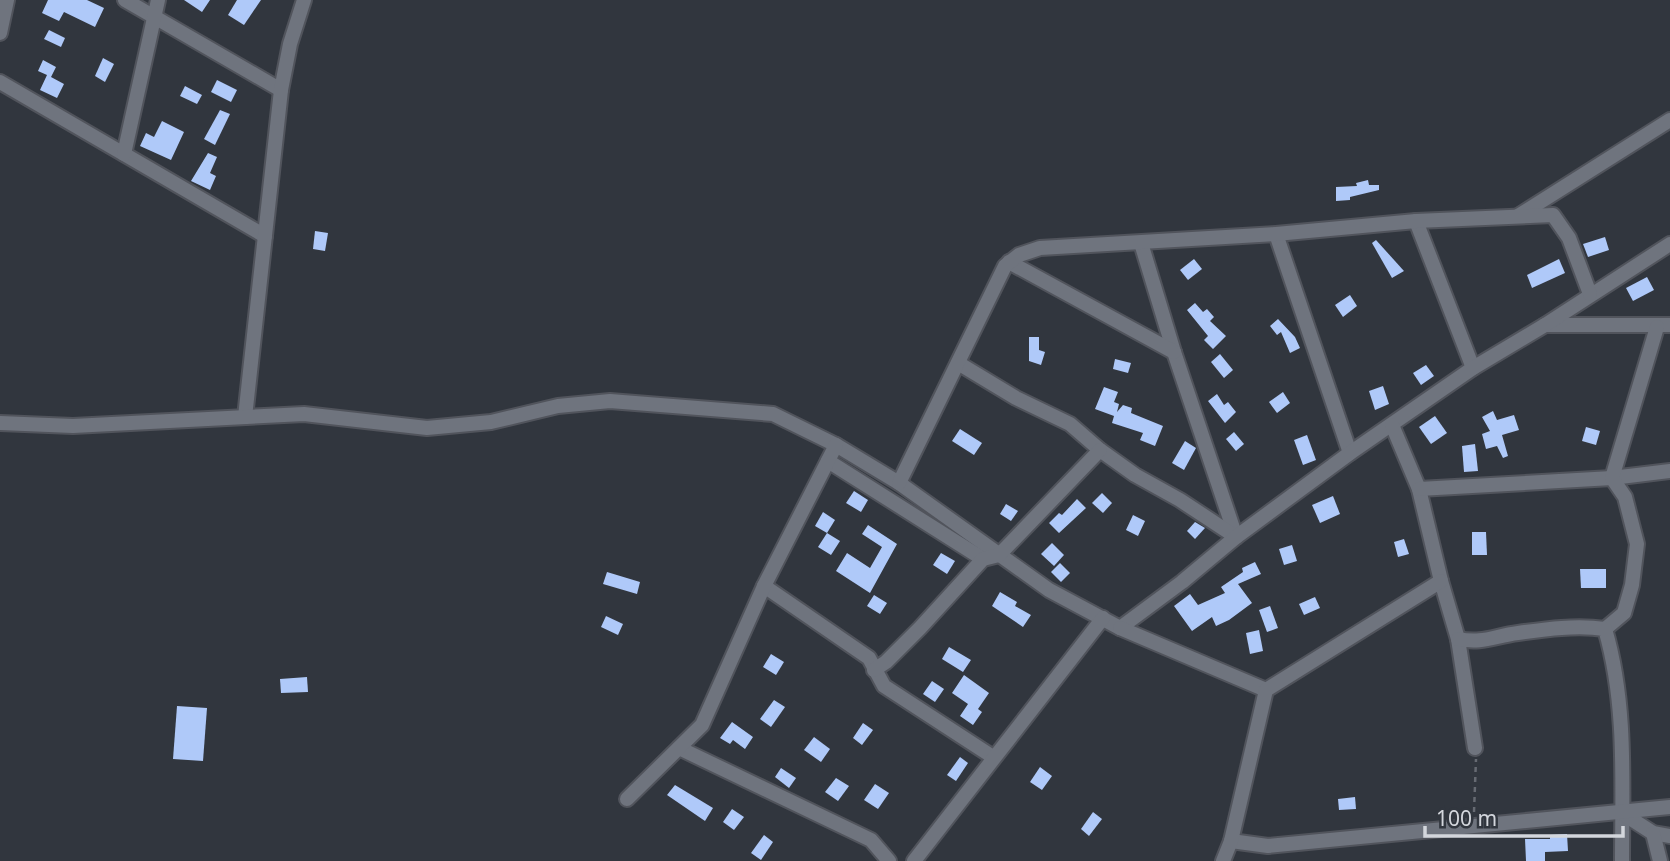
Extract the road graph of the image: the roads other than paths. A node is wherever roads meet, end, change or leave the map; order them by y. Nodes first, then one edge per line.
1 (7, 0) edge
2 (125, 0) edge
3 (158, 0) edge
4 (304, 0) edge
5 (154, 16) junction
6 (0, 33) edge
7 (0, 82) edge
8 (281, 90) junction
9 (1670, 120) edge
10 (124, 154) junction
11 (1517, 217) junction
12 (1416, 221) junction
13 (1276, 234) junction
14 (265, 236) junction
15 (1141, 243) junction
16 (1670, 244) edge
17 (1009, 262) junction
18 (1590, 294) junction
19 (1545, 325) junction
20 (1664, 326) edge
21 (1174, 352) junction
22 (958, 363) junction
23 (1473, 368) junction
24 (245, 417) junction
25 (0, 423) edge
26 (1391, 425) junction
27 (836, 445) junction
28 (1100, 450) junction
29 (1350, 453) junction
30 (828, 461) junction
31 (1670, 471) edge
32 (1612, 478) junction
33 (899, 483) junction
34 (1419, 489) junction
35 (1236, 537) junction
36 (999, 555) junction
37 (983, 559) junction
38 (1441, 581) junction
39 (764, 586) junction
40 (1102, 618) junction
41 (1120, 628) junction
42 (1605, 629) junction
43 (1458, 639) junction
44 (874, 670) junction
45 (1266, 690) junction
46 (679, 748) junction
47 (1475, 748) road end
48 (993, 757) junction
49 (627, 799) dead end
50 (1670, 807) edge
51 (1622, 813) junction
52 (1653, 833) junction
53 (1670, 836) edge
54 (1231, 841) junction
55 (890, 861) edge
56 (914, 861) edge
57 (1223, 861) edge
58 (1622, 861) edge
59 (1660, 861) edge

1 - 6 street
2 - 5 street
3 - 5 street
4 - 8 street
5 - 8 street
5 - 10 street
7 - 10 street
8 - 14 street
9 - 11 street
10 - 14 street
11 - 12 street
11 - 18 street
12 - 13 street
12 - 23 street
13 - 15 street
13 - 29 street
14 - 24 street
15 - 17 street
15 - 21 street
16 - 18 street
17 - 21 street
17 - 22 street
18 - 19 street
19 - 20 street
19 - 23 street
20 - 32 street
21 - 35 street
22 - 28 street
22 - 33 street
23 - 26 street
24 - 25 street
24 - 27 street
26 - 29 street
26 - 34 street
27 - 30 street
27 - 33 street
28 - 35 street
28 - 36 street
29 - 35 street
30 - 37 street
30 - 39 street
31 - 32 street
32 - 34 street
32 - 42 street
33 - 36 street
34 - 38 street
35 - 41 street
36 - 37 street
36 - 40 street
37 - 44 street
38 - 43 street
38 - 45 street
39 - 44 street
39 - 46 street
40 - 41 street
40 - 48 street
41 - 45 street
42 - 43 street
42 - 51 street
43 - 47 street
44 - 48 street
45 - 54 street
46 - 49 street
46 - 55 street
48 - 56 street
50 - 51 street
51 - 52 street
51 - 54 street
51 - 58 street
52 - 53 street
52 - 59 street
54 - 57 street

